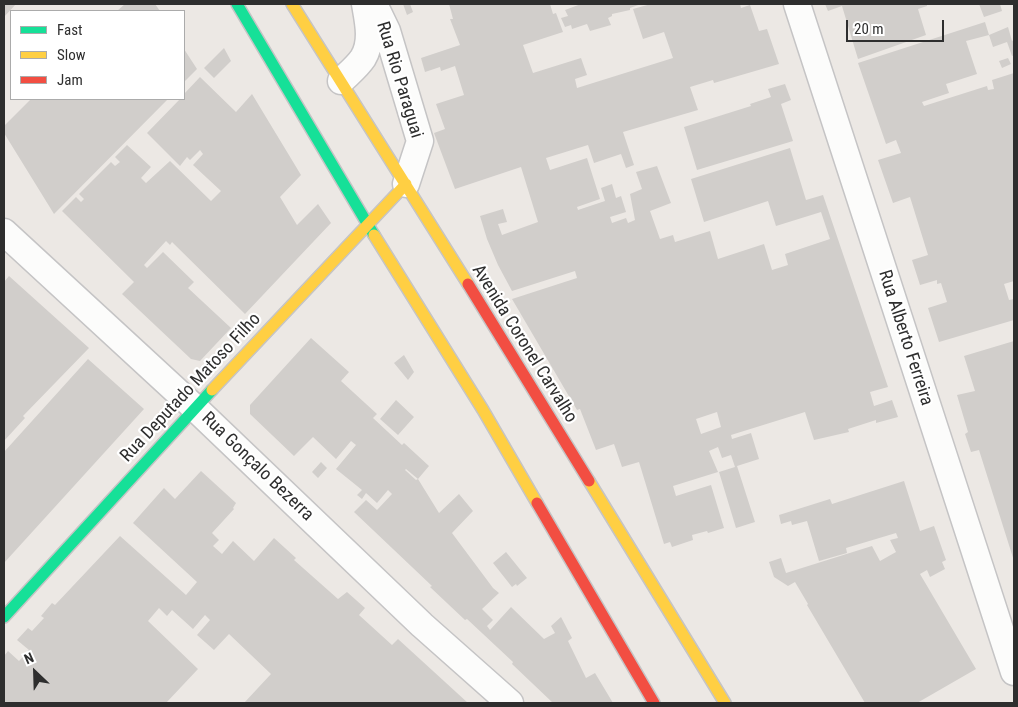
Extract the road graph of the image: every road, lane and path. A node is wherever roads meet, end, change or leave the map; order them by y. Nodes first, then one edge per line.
1 (237, 4) edge
2 (292, 4) edge
3 (365, 4) edge
4 (374, 4) edge
5 (797, 4) edge
6 (341, 82) junction
7 (406, 184) junction
8 (368, 225) junction
9 (4, 232) edge
10 (195, 408) junction
11 (4, 617) edge
12 (1014, 672) edge
13 (510, 703) edge
14 (654, 703) edge
15 (725, 703) edge

1 - 8 main road
2 - 6 main road, Avenida Coronel Carvalho
3 - 6 street, Rua Rio Paraguai
4 - 7 street, Rua Rio Paraguai
5 - 12 street, Rua Alberto Ferreira
6 - 7 main road, Avenida Coronel Carvalho
7 - 8 main road, Rua Deputado Matoso Filho
7 - 15 main road, Avenida Coronel Carvalho
8 - 10 main road, Rua Deputado Matoso Filho
8 - 14 main road
9 - 10 street, Rua Gonçalo Bezerra
10 - 11 main road, Rua Deputado Matoso Filho
10 - 13 street, Rua Gonçalo Bezerra

